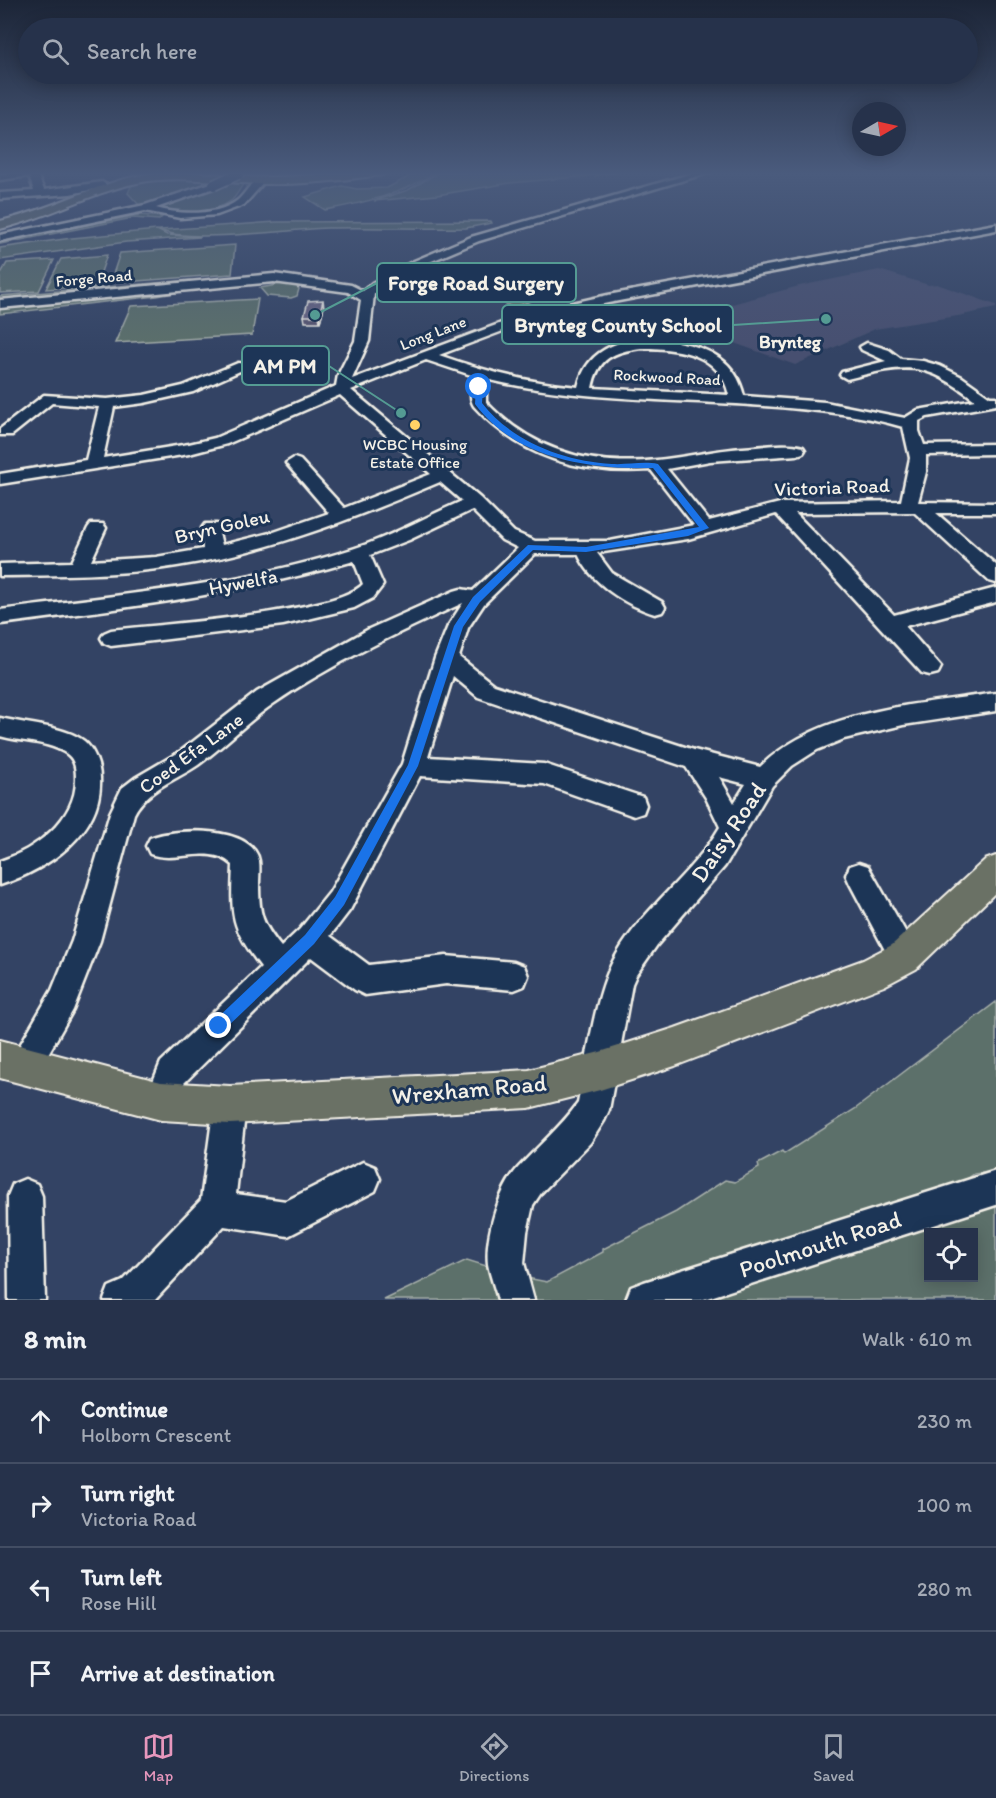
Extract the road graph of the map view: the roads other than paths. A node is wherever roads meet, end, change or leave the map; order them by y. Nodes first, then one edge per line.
1 (26, 233) edge
2 (496, 233) edge
3 (966, 233) edge
4 (0, 238) edge
5 (376, 286) junction
6 (351, 289) junction
7 (367, 298) junction
8 (0, 304) edge
9 (690, 323) dead end
10 (670, 343) junction
11 (867, 347) dead end
12 (426, 355) junction
13 (898, 363) junction
14 (267, 370) dead end
15 (847, 375) dead end
16 (485, 376) junction
17 (343, 388) junction
18 (584, 390) junction
19 (737, 398) junction
20 (992, 401) edge
21 (107, 403) junction
22 (909, 424) junction
23 (6, 432) dead end
24 (996, 449) edge
25 (797, 450) dead end
26 (918, 450) junction
27 (294, 463) dead end
28 (93, 464) junction
29 (655, 465) junction
30 (443, 475) junction
31 (2, 483) edge
32 (474, 502) junction
33 (780, 508) junction
34 (914, 508) junction
35 (996, 508) edge
36 (342, 517) junction
37 (97, 528) dead end
38 (211, 528) dead end
39 (705, 528) junction
40 (531, 547) junction
41 (586, 550) junction
42 (213, 552) junction
43 (360, 553) junction
44 (79, 567) junction
45 (0, 570) edge
46 (996, 576) edge
47 (996, 595) edge
48 (477, 599) junction
49 (656, 607) dead end
50 (0, 616) edge
51 (890, 623) junction
52 (111, 638) dead end
53 (446, 658) junction
54 (930, 667) dead end
55 (996, 702) edge
56 (0, 727) edge
57 (694, 760) junction
58 (413, 766) junction
59 (763, 778) junction
60 (634, 806) dead end
61 (733, 826) junction
62 (159, 846) dead end
63 (996, 871) edge
64 (0, 873) edge
65 (859, 875) dead end
66 (310, 939) junction
67 (904, 957) junction
68 (279, 968) junction
69 (514, 976) dead end
70 (12, 1062) edge
71 (600, 1071) junction
72 (161, 1101) junction
73 (230, 1105) junction
74 (363, 1179) dead end
75 (996, 1188) edge
76 (25, 1196) dead end
77 (217, 1208) junction
78 (27, 1300) edge
79 (122, 1300) edge
80 (516, 1300) edge
81 (644, 1300) edge

1 - 4 street
2 - 5 street
3 - 12 street, Long Lane
5 - 6 street
5 - 7 street
6 - 7 street, Forge Road
6 - 8 street, Forge Road
7 - 17 street
9 - 10 street
10 - 18 street
10 - 19 street
11 - 13 street
12 - 16 street, Rockwood Road
12 - 17 street, Long Lane
13 - 15 street
13 - 20 street
14 - 21 street
16 - 18 street, Rockwood Road
16 - 29 street
17 - 28 street, Long Lane
17 - 30 street
18 - 19 street, Rockwood Road
19 - 22 street, Rockwood Road
20 - 22 street
21 - 23 street
21 - 28 street
22 - 26 street
24 - 26 street
25 - 29 street
26 - 34 street
27 - 36 street
28 - 31 street, Long Lane
29 - 39 street
30 - 32 street
30 - 36 street, Bryn Goleu
32 - 40 street
32 - 43 street, Hywelfa
33 - 34 street, Victoria Road
33 - 39 street, Victoria Road
33 - 51 street
34 - 35 street, Victoria Road
34 - 46 street
36 - 42 street, Bryn Goleu
37 - 44 street
38 - 42 street
39 - 41 street, Victoria Road
40 - 41 street, Victoria Road
40 - 48 street
41 - 49 street
42 - 44 street, Bryn Goleu
43 - 50 street, Hywelfa
43 - 52 street
44 - 45 street, Bryn Goleu
47 - 51 street
48 - 53 street
48 - 70 street, Coed Efa Lane
51 - 54 street
53 - 57 street
53 - 58 street
55 - 59 street, Daisy Road
56 - 64 street
57 - 59 street
57 - 61 street
58 - 60 street
58 - 66 street
59 - 61 street, Daisy Road
61 - 71 street, Daisy Road
62 - 68 street
63 - 67 main road, Wrexham Road
65 - 67 street
66 - 68 street
66 - 69 street
67 - 71 main road, Wrexham Road
68 - 72 street
70 - 72 main road, Wrexham Road
71 - 73 main road, Wrexham Road
71 - 80 street
72 - 73 main road, Wrexham Road
73 - 77 street
74 - 77 street
75 - 81 street, Poolmouth Road
76 - 78 street
77 - 79 street

